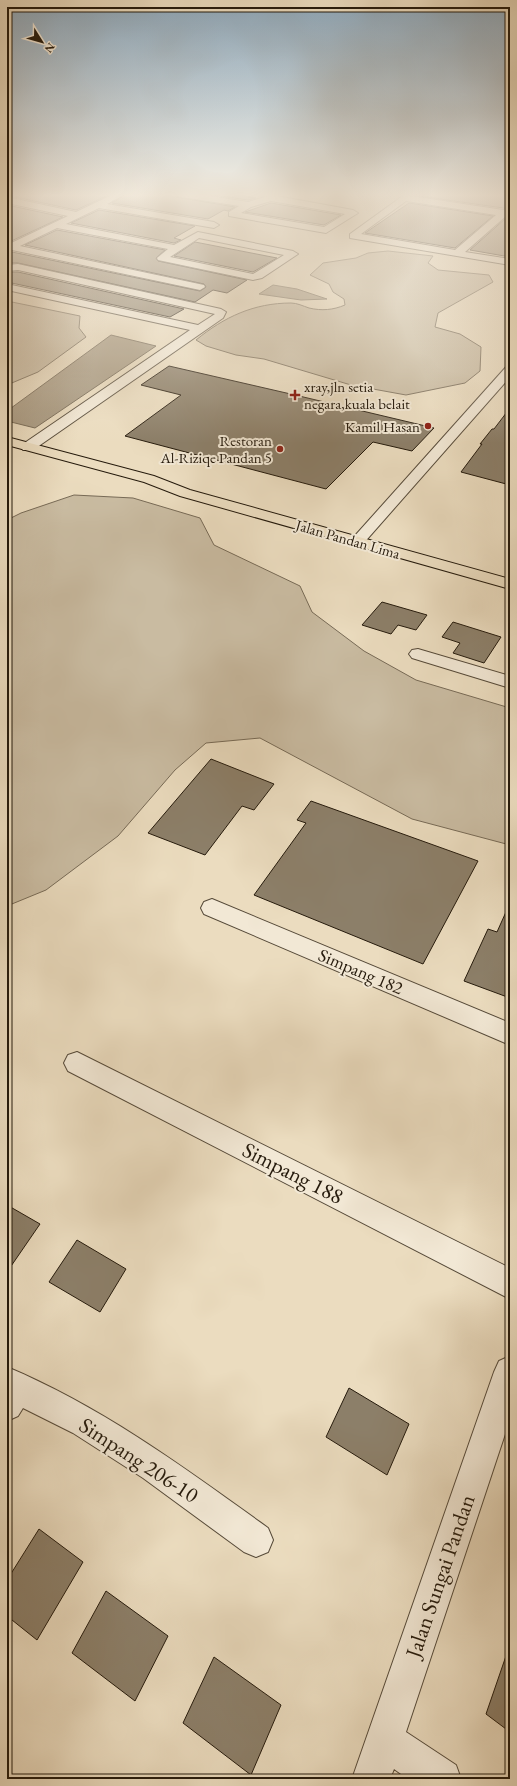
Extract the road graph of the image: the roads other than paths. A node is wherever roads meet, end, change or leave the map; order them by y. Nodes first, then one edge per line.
1 (60, 276) edge
2 (151, 276) edge
3 (94, 284) junction
4 (200, 286) dead end
5 (7, 287) edge
6 (66, 300) junction
7 (199, 329) junction
8 (510, 370) edge
9 (7, 441) edge
10 (28, 447) junction
11 (7, 454) edge
12 (185, 493) junction
13 (357, 542) junction
14 (510, 584) edge
15 (418, 654) dead end
16 (510, 682) edge
17 (212, 908) dead end
18 (510, 1034) edge
19 (77, 1063) dead end
20 (510, 1284) edge
21 (510, 1372) edge
22 (10, 1392) edge
23 (256, 1540) dead end
24 (384, 1740) junction
25 (371, 1779) edge
26 (442, 1779) edge

1 - 3 street
2 - 4 street
3 - 6 street
3 - 7 street
5 - 6 street
6 - 7 street
7 - 10 street
8 - 13 street
9 - 10 main road, Jalan Pandan Lima
10 - 12 main road, Jalan Pandan Lima
11 - 12 main road, Jalan Pandan Lima
12 - 13 main road, Jalan Pandan Lima
13 - 14 main road, Jalan Pandan Lima
15 - 16 street
17 - 18 street, Simpang 182
19 - 20 street, Simpang 188
21 - 24 street, Jalan Sungai Pandan
22 - 23 street, Simpang 206-10
24 - 25 street, Jalan Sungai Pandan
24 - 26 street

